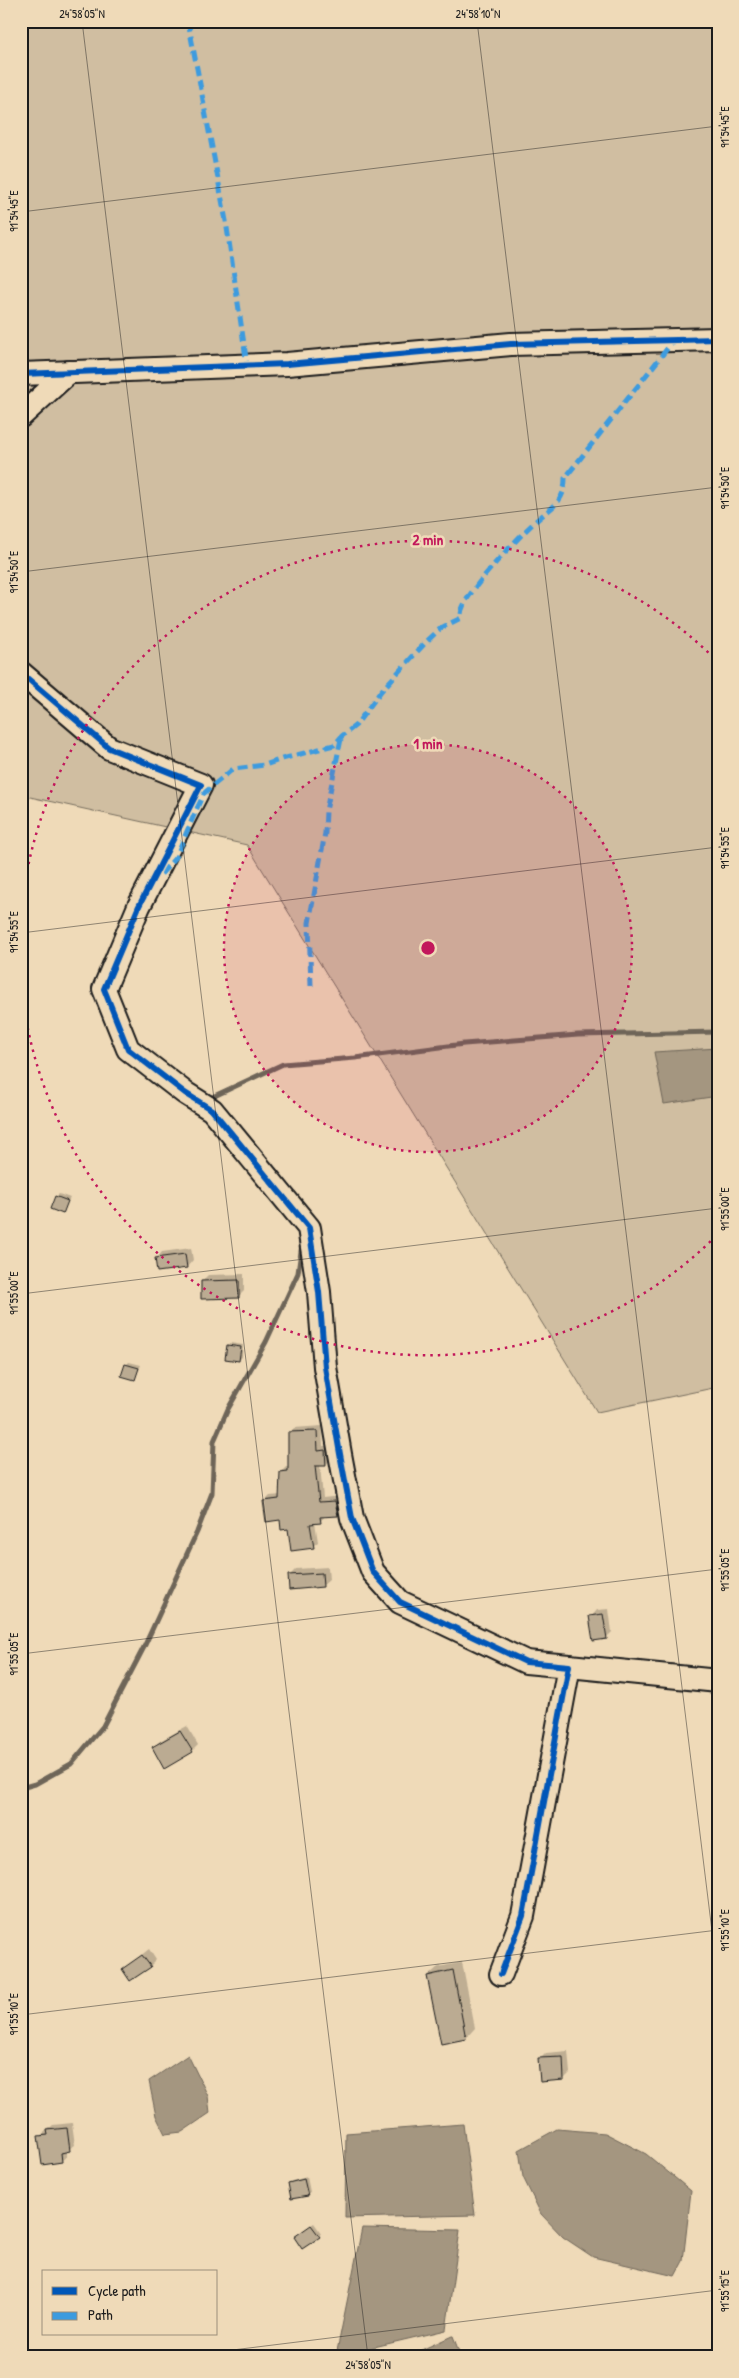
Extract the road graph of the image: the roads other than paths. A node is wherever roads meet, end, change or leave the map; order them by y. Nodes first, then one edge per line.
1 (718, 339) edge
2 (70, 372) junction
3 (21, 374) edge
4 (21, 416) edge
5 (21, 673) edge
6 (568, 1666) junction
7 (718, 1681) edge
8 (501, 1974) dead end

1 - 2 street
2 - 3 street
2 - 4 street
5 - 6 street
6 - 7 street
6 - 8 street

